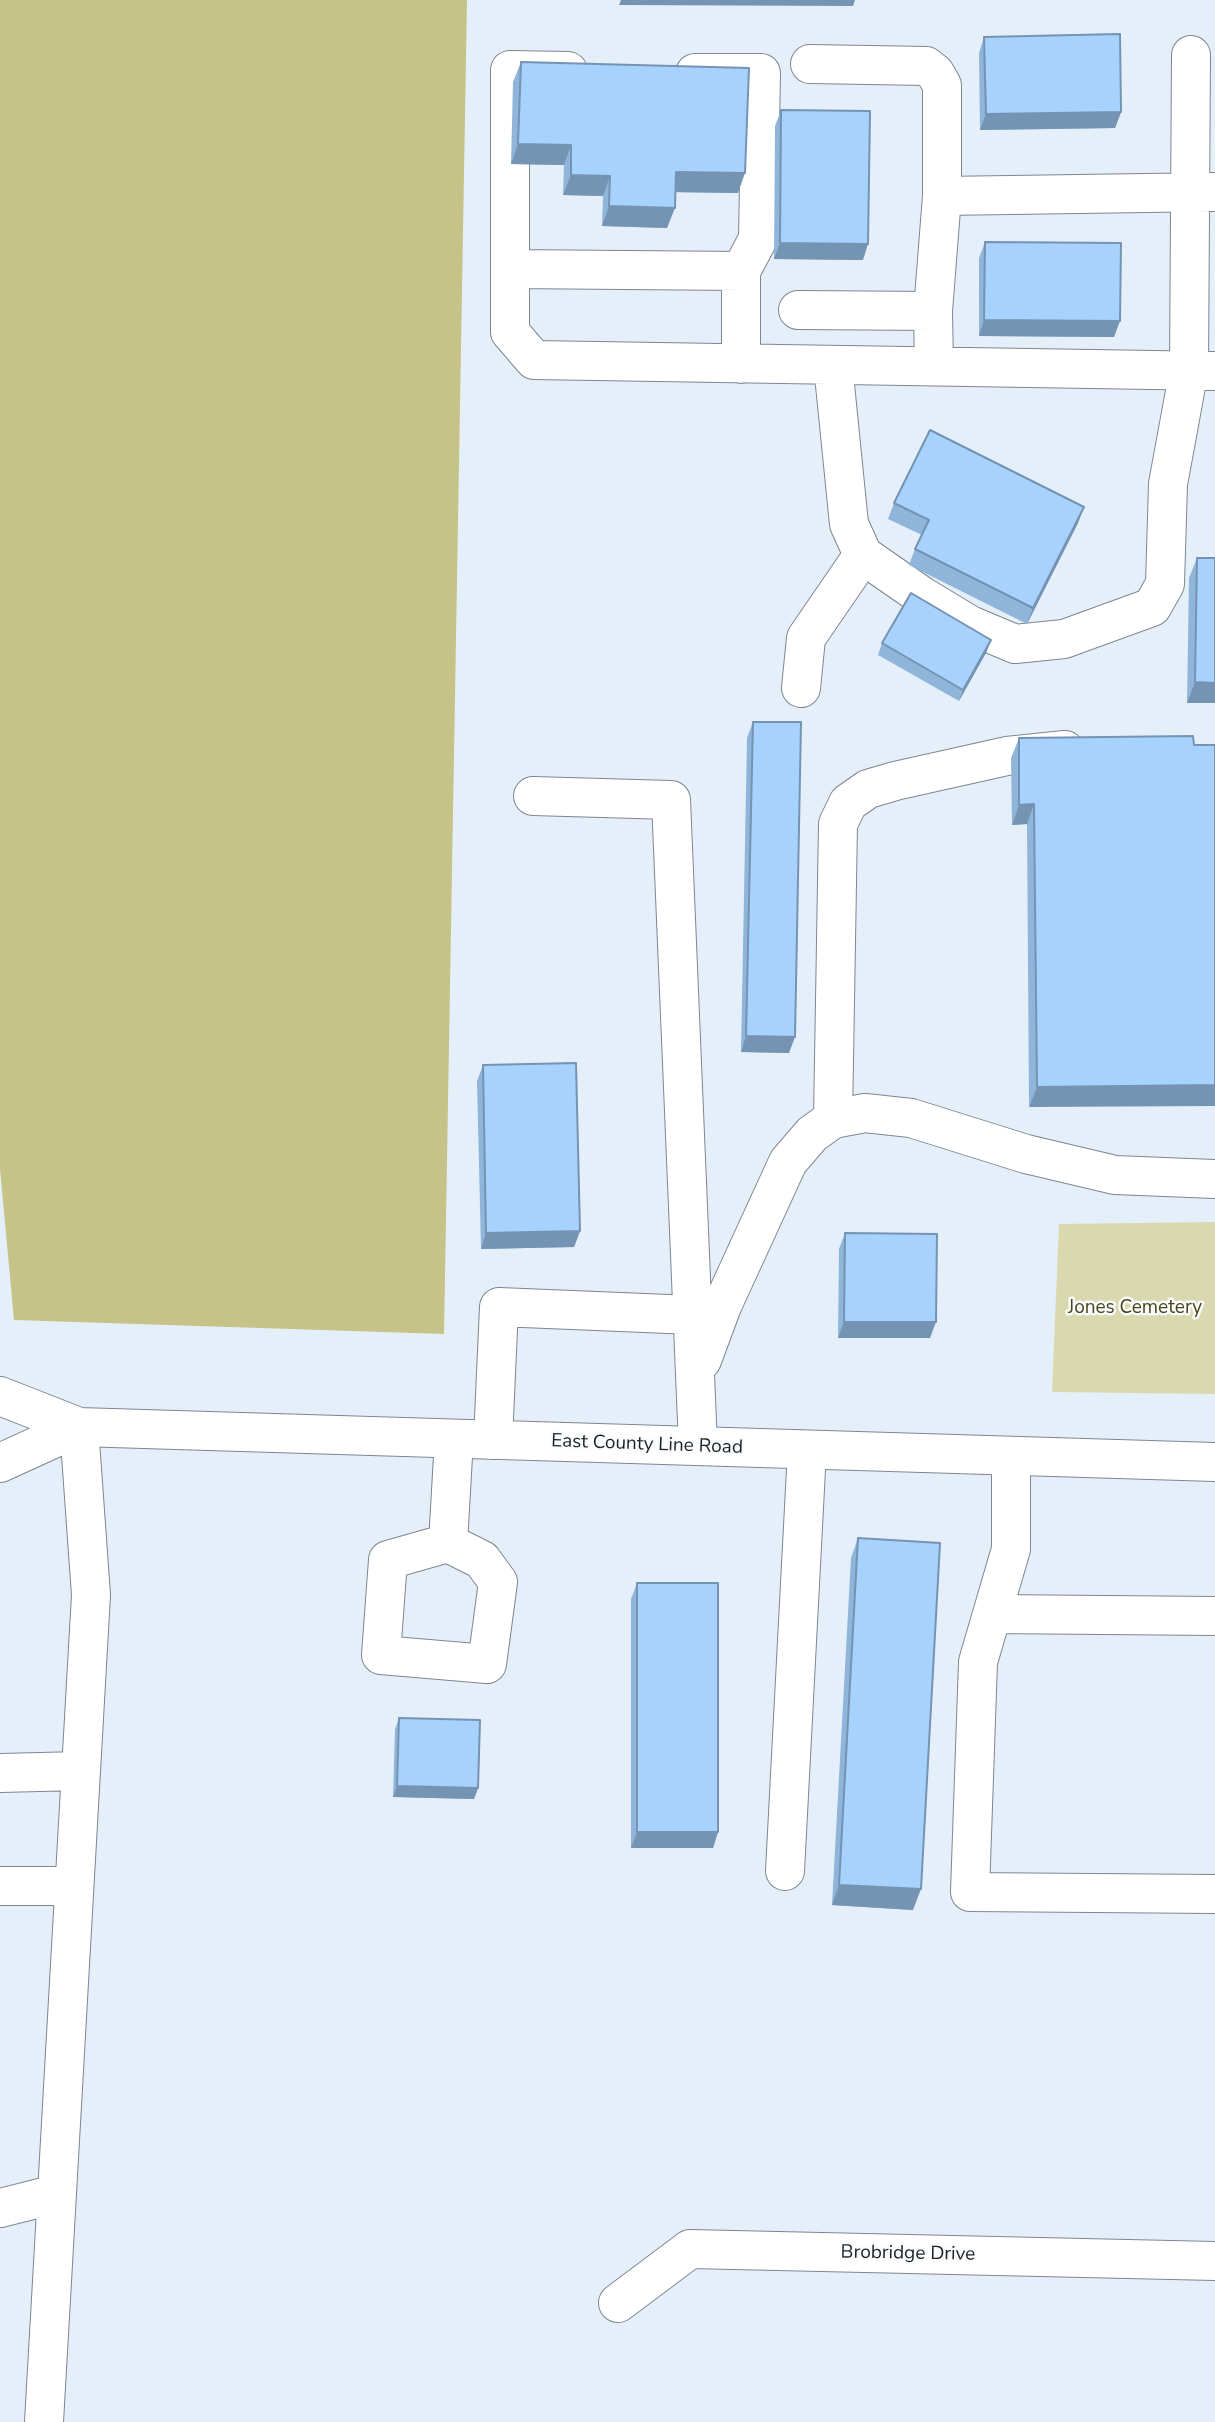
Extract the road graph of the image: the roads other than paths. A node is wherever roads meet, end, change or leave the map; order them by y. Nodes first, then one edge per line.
1 (1191, 55) dead end
2 (810, 64) dead end
3 (608, 72) edge
4 (663, 72) edge
5 (1203, 192) edge
6 (942, 196) junction
7 (510, 269) junction
8 (741, 271) junction
9 (798, 310) dead end
10 (933, 311) junction
11 (741, 364) junction
12 (833, 365) junction
13 (934, 366) junction
14 (1202, 370) edge
15 (863, 555) junction
16 (801, 688) dead end
17 (1098, 749) edge
18 (533, 796) dead end
19 (833, 1119) junction
20 (1215, 1179) edge
21 (693, 1315) junction
22 (695, 1378) junction
23 (0, 1396) edge
24 (79, 1427) junction
25 (454, 1439) junction
26 (493, 1440) junction
27 (698, 1446) junction
28 (807, 1450) junction
29 (1011, 1456) junction
30 (1215, 1462) edge
31 (0, 1463) edge
32 (447, 1543) dead end
33 (992, 1614) junction
34 (1215, 1616) edge
35 (80, 1771) junction
36 (0, 1773) edge
37 (785, 1871) dead end
38 (0, 1886) edge
39 (74, 1886) junction
40 (1215, 1894) edge
41 (56, 2194) junction
42 (0, 2208) edge
43 (1215, 2261) edge
44 (618, 2303) dead end
45 (44, 2422) edge

1 - 5 street
2 - 6 street
3 - 7 street
4 - 8 street
5 - 6 street
5 - 14 street
6 - 10 street
7 - 8 street
7 - 11 street
8 - 11 street
9 - 10 street
10 - 13 street
11 - 12 street
12 - 13 street
12 - 15 street
13 - 14 street
14 - 15 street
15 - 16 street
17 - 19 street
18 - 21 street
19 - 20 street
19 - 22 street
21 - 22 street
21 - 26 street
22 - 27 street
23 - 24 street, East County Line Road
24 - 25 street, East County Line Road
24 - 31 street, East County Line Road
24 - 35 street
25 - 26 street, East County Line Road
25 - 32 street
26 - 27 street, East County Line Road
27 - 28 street, East County Line Road
28 - 29 street, East County Line Road
28 - 37 street
29 - 30 street, East County Line Road
29 - 33 street
33 - 34 street
33 - 40 street
35 - 36 street
35 - 39 street
38 - 39 street
39 - 41 street
41 - 42 street
41 - 45 street
43 - 44 street, Brobridge Drive

